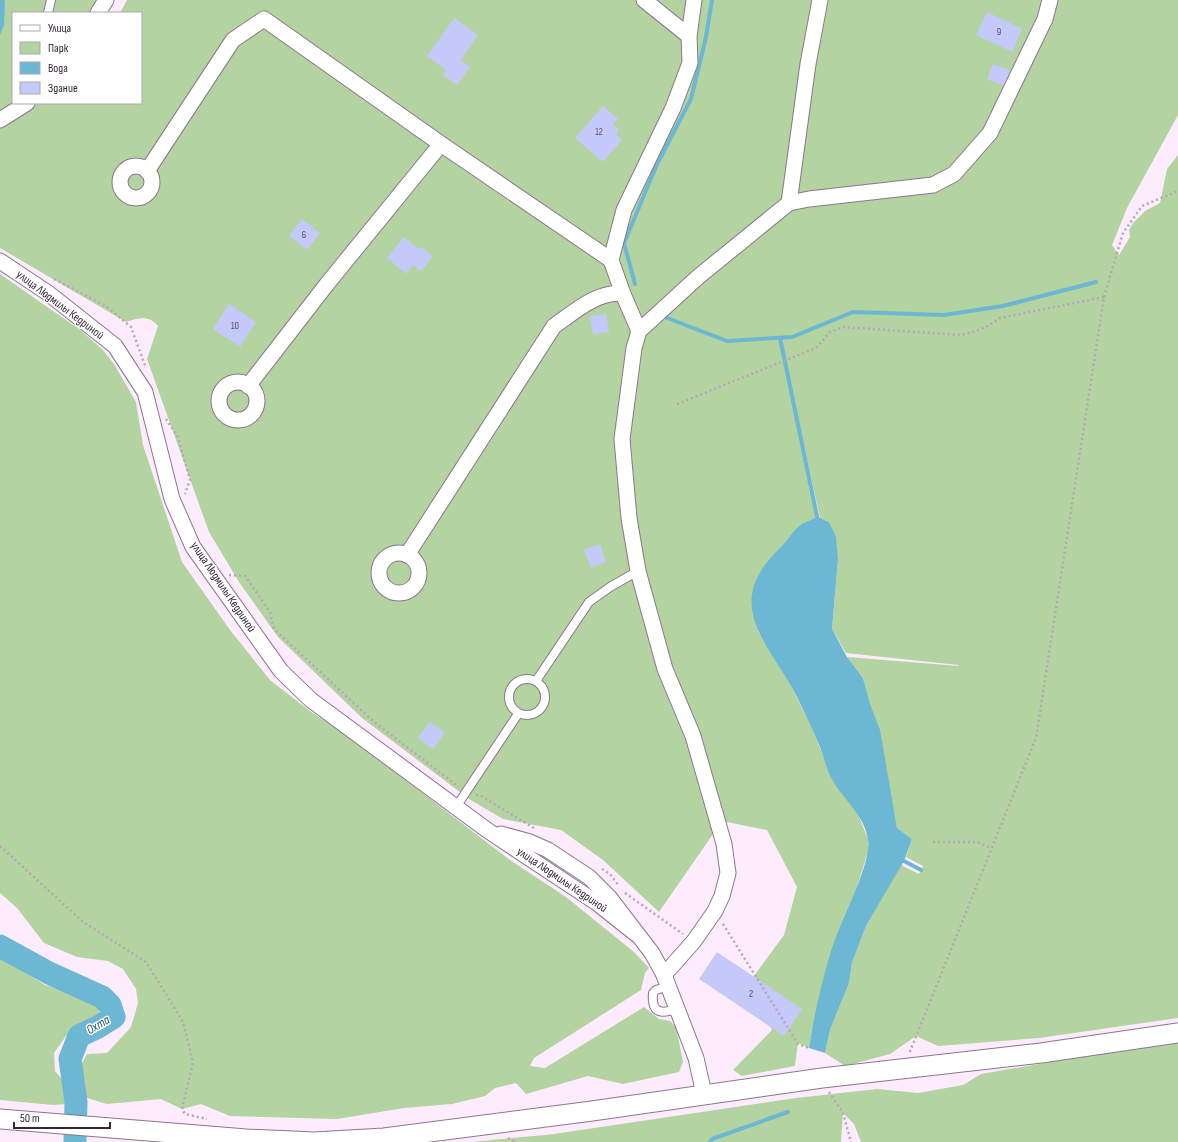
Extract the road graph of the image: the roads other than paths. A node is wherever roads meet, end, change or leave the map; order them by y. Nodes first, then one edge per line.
1 (51, 0) edge
2 (106, 0) edge
3 (644, 0) edge
4 (694, 0) edge
5 (820, 0) edge
6 (1050, 0) edge
7 (48, 12) edge
8 (99, 12) edge
9 (689, 36) junction
10 (12, 102) edge
11 (25, 104) edge
12 (0, 117) edge
13 (0, 120) edge
14 (441, 144) junction
15 (147, 171) dead end
16 (789, 203) junction
17 (611, 260) junction
18 (0, 261) edge
19 (623, 294) junction
20 (639, 331) junction
21 (248, 386) dead end
22 (407, 555) dead end
23 (638, 571) junction
24 (536, 681) junction
25 (518, 714) junction
26 (456, 807) junction
27 (666, 980) junction
28 (678, 1008) junction
29 (1178, 1033) edge
30 (704, 1094) junction
31 (0, 1119) edge

1 - 7 lane
2 - 8 street
3 - 9 street
4 - 9 street
5 - 16 street
6 - 16 street
9 - 17 street
10 - 12 lane
11 - 13 street
14 - 15 street
14 - 17 street
14 - 21 street
16 - 20 street
17 - 19 street
18 - 26 street, улица Людмилы Кедриной
19 - 20 street
19 - 22 street
20 - 23 street
23 - 24 lane
23 - 27 street
24 - 25 lane
24 - 25 lane
25 - 26 lane
26 - 27 street, улица Людмилы Кедриной
27 - 28 street, улица Людмилы Кедриной
27 - 28 lane
28 - 30 street, улица Людмилы Кедриной
29 - 30 street
30 - 31 street

